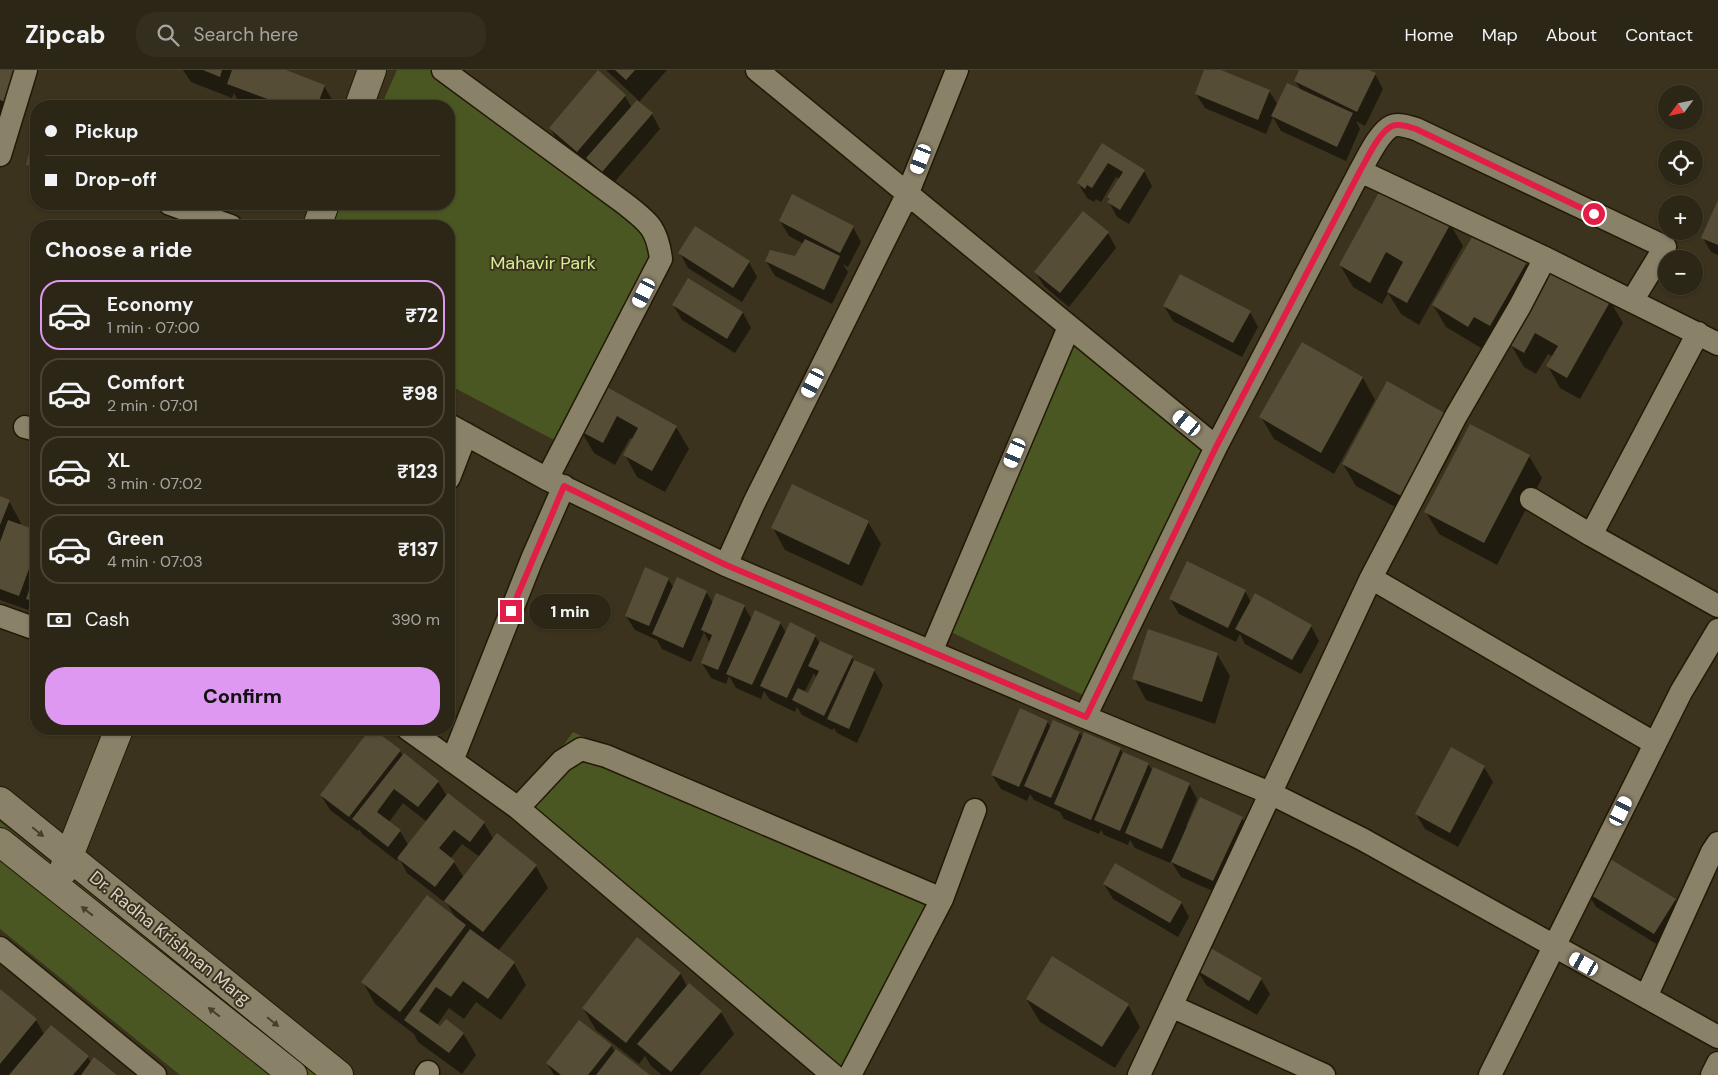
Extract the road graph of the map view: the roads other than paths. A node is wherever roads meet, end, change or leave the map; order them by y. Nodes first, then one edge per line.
1 (26, 70) edge
2 (372, 70) edge
3 (443, 70) edge
4 (756, 70) edge
5 (957, 70) edge
6 (361, 100) edge
7 (0, 155) edge
8 (1360, 171) junction
9 (907, 195) junction
10 (187, 210) edge
11 (214, 220) edge
12 (1545, 258) junction
13 (1632, 301) junction
14 (1069, 327) junction
15 (1698, 333) junction
16 (1718, 344) edge
17 (457, 430) edge
18 (1216, 447) junction
19 (555, 482) junction
20 (1531, 499) dead end
21 (1591, 535) junction
22 (726, 565) junction
23 (1371, 578) junction
24 (1718, 606) edge
25 (0, 616) edge
26 (30, 627) edge
27 (1718, 630) edge
28 (931, 652) junction
29 (1086, 717) junction
30 (117, 735) edge
31 (416, 735) edge
32 (1654, 744) junction
33 (452, 761) junction
34 (1270, 793) junction
35 (0, 801) edge
36 (518, 808) junction
37 (975, 810) dead end
38 (0, 842) edge
39 (1718, 843) edge
40 (69, 857) junction
41 (56, 886) junction
42 (942, 899) junction
43 (1554, 947) junction
44 (0, 948) edge
45 (1646, 997) junction
46 (1171, 1006) junction
47 (1718, 1037) edge
48 (1718, 1063) edge
49 (155, 1075) edge
50 (293, 1075) edge
51 (339, 1075) edge
52 (833, 1075) edge
53 (850, 1075) edge
54 (1138, 1075) edge
55 (1324, 1075) edge
56 (1490, 1075) edge
57 (1712, 1075) edge

1 - 7 street
2 - 6 street
3 - 19 street
4 - 9 street
5 - 9 street
8 - 12 street
8 - 13 street
8 - 18 street
9 - 14 street
9 - 22 street
10 - 11 street
12 - 13 street
12 - 23 street
13 - 15 street
14 - 18 street
14 - 28 street
15 - 16 street
15 - 21 street
17 - 19 street
18 - 29 street
19 - 22 street
19 - 33 street
20 - 21 street
21 - 24 street
22 - 28 street
23 - 32 street
23 - 34 street
25 - 26 street
27 - 32 street
28 - 29 street
29 - 34 street
30 - 40 street
31 - 33 street
32 - 43 street
33 - 36 street
34 - 43 street
34 - 46 street
35 -> 40 street, Dr. Radha Krishnan Marg
36 - 42 street
36 - 52 street
37 - 42 street
38 - 41 street
39 - 45 street
40 - 41 street
40 -> 51 street, Dr. Radha Krishnan Marg
50 -> 41 street
42 - 53 street
43 - 45 street
43 - 56 street
44 - 49 street
45 - 47 street
46 - 54 street
46 - 55 street
48 - 57 street

